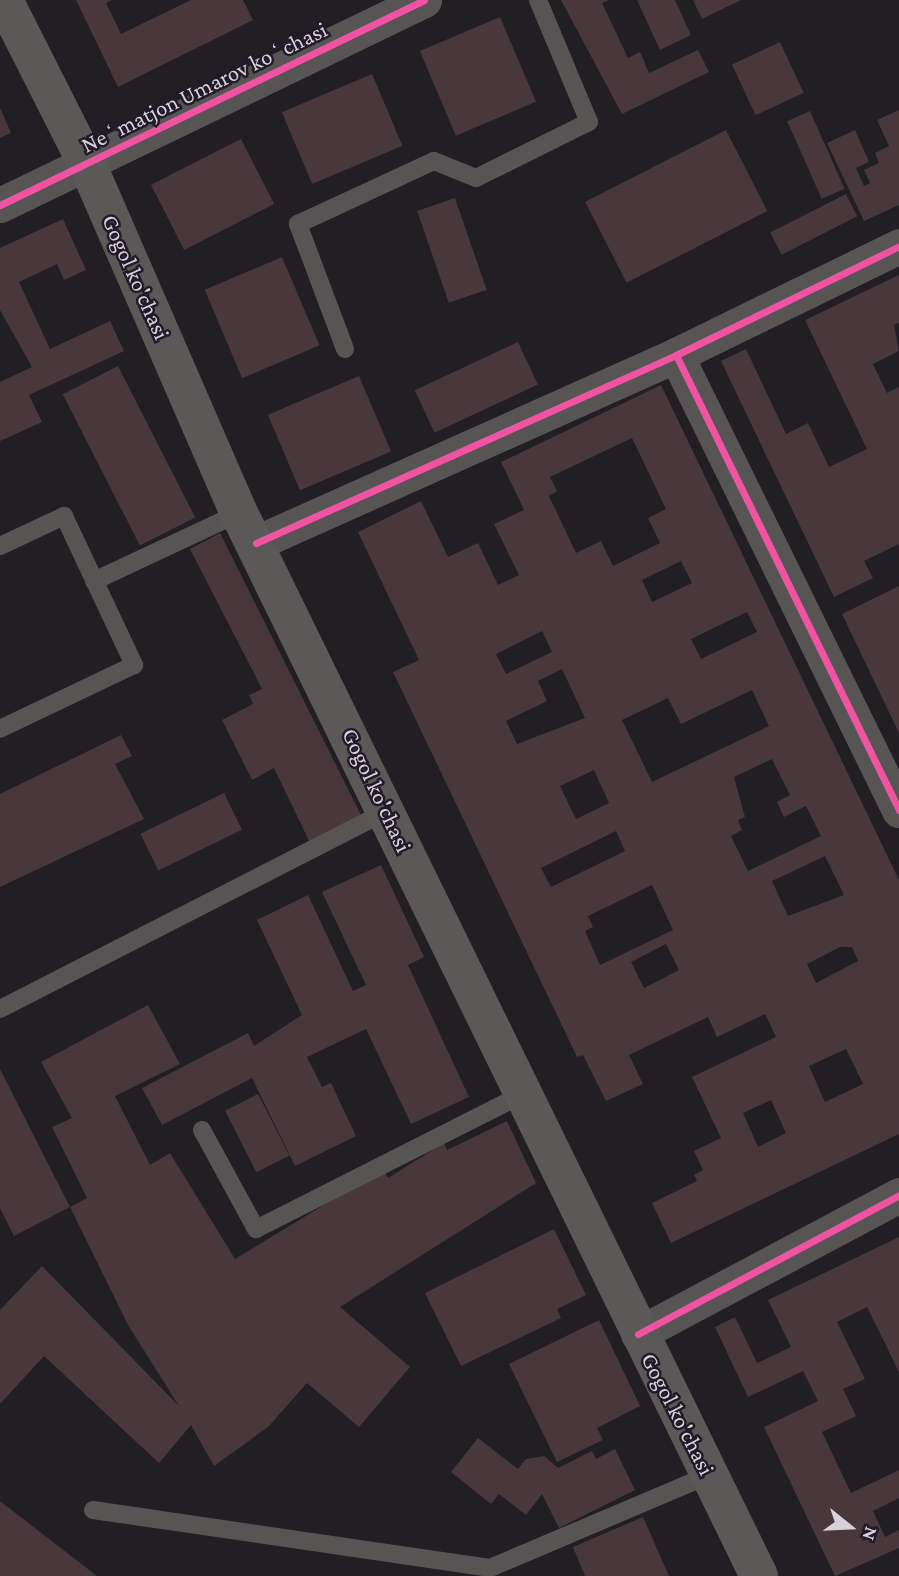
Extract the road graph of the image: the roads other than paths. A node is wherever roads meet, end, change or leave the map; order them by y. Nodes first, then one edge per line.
1 (4, 0) edge
2 (538, 0) edge
3 (411, 3) edge
4 (88, 166) junction
5 (0, 205) edge
6 (899, 246) edge
7 (345, 349) dead end
8 (676, 355) junction
9 (247, 528) junction
10 (0, 546) edge
11 (94, 581) junction
12 (0, 729) edge
13 (389, 810) junction
14 (899, 810) edge
15 (0, 1009) edge
16 (521, 1095) junction
17 (202, 1130) dead end
18 (899, 1195) edge
19 (638, 1334) junction
20 (709, 1475) junction
21 (93, 1510) dead end
22 (759, 1576) edge

1 - 4 main road, Gogol ko'chasi
2 - 7 lane
3 - 4 street, Neʻmatjon Umarov koʻchasi
4 - 5 street, Neʻmatjon Umarov koʻchasi
4 - 9 main road, Gogol ko'chasi
6 - 8 street
8 - 9 street
8 - 14 street
9 - 11 lane
9 - 13 main road, Gogol ko'chasi
10 - 11 lane
11 - 12 lane
13 - 15 lane
13 - 16 main road, Gogol ko'chasi
16 - 17 lane
16 - 19 main road, Gogol ko'chasi
18 - 19 street
19 - 20 main road, Gogol ko'chasi
20 - 21 lane
20 - 22 main road, Gogol ko'chasi

